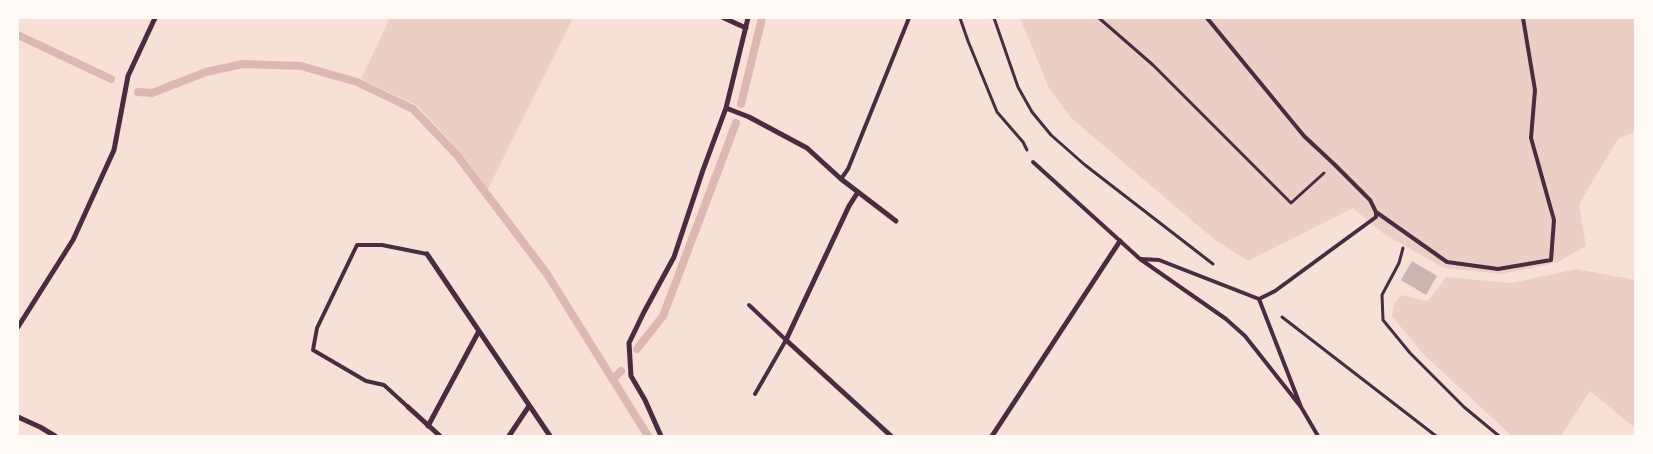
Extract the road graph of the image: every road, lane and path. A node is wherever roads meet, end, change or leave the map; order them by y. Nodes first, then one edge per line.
1 (155, 18) edge
2 (724, 18) edge
3 (748, 18) edge
4 (908, 18) edge
5 (960, 18) edge
6 (994, 18) edge
7 (1100, 18) edge
8 (1207, 18) edge
9 (1523, 18) edge
10 (746, 28) junction
11 (726, 108) junction
12 (1033, 162) joint
13 (1334, 164) junction
14 (841, 179) junction
15 (858, 192) junction
16 (1376, 212) junction
17 (896, 221) dead end
18 (1406, 233) junction
19 (1120, 241) junction
20 (427, 254) joint
21 (1140, 259) junction
22 (1219, 268) dead end
23 (1259, 299) junction
24 (749, 305) dead end
25 (1279, 315) dead end
26 (18, 327) edge
27 (479, 331) junction
28 (786, 340) junction
29 (755, 394) dead end
30 (529, 406) junction
31 (408, 407) joint
32 (1301, 407) junction
33 (18, 417) edge
34 (428, 426) junction
35 (55, 436) edge
36 (440, 436) edge
37 (509, 436) edge
38 (550, 436) edge
39 (661, 436) edge
40 (891, 436) edge
41 (992, 436) edge
42 (1318, 436) edge
43 (1436, 436) edge
44 (1499, 436) edge

1 - 26 street
2 - 10 street
3 - 10 street
4 - 14 lane
5 - 12 path
6 - 22 path
7 - 13 path
8 - 13 lane
9 - 18 lane
10 - 11 street
11 - 14 street
11 - 39 street
12 - 19 lane
13 - 16 lane
14 - 15 street
15 - 17 street
15 - 28 street
16 - 18 lane
16 - 23 lane
18 - 44 path
19 - 21 lane
19 - 41 street
20 - 27 street
20 - 31 lane
21 - 23 lane
21 - 32 lane
23 - 32 lane
24 - 28 lane
25 - 43 path
27 - 30 street
27 - 34 street
28 - 29 lane
28 - 40 street
30 - 37 street
30 - 38 street
31 - 34 street
32 - 42 lane
33 - 35 street
34 - 36 street

